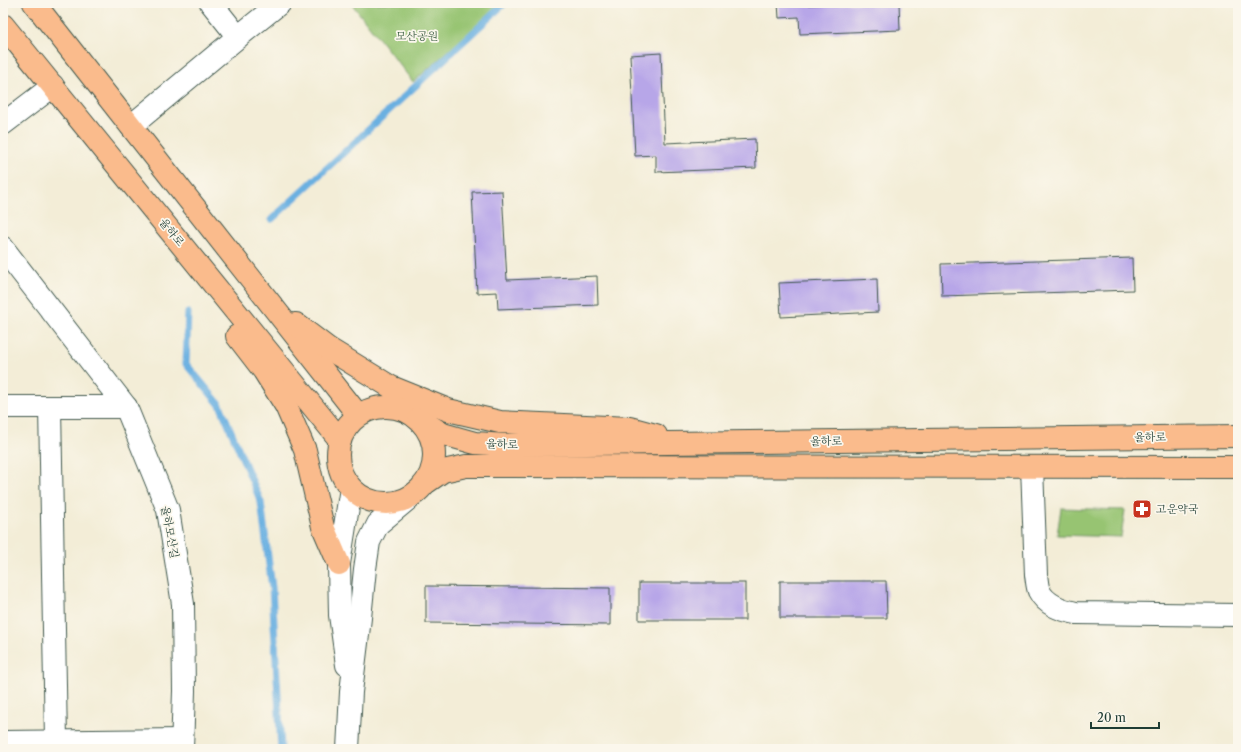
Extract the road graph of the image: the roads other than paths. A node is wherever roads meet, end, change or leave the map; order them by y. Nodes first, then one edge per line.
1 (34, 3) edge
2 (211, 3) edge
3 (280, 3) edge
4 (3, 24) edge
5 (238, 37) junction
6 (53, 86) junction
7 (3, 124) edge
8 (131, 126) junction
9 (172, 232) junction
10 (3, 248) edge
11 (255, 284) junction
12 (3, 407) edge
13 (50, 407) junction
14 (126, 407) junction
15 (358, 415) junction
16 (419, 419) junction
17 (1238, 436) edge
18 (340, 440) junction
19 (691, 443) junction
20 (1032, 467) junction
21 (1238, 467) edge
22 (427, 482) junction
23 (351, 488) junction
24 (408, 498) junction
25 (339, 564) junction
26 (1238, 615) edge
27 (351, 692) junction
28 (56, 741) junction
29 (3, 742) edge
30 (182, 744) edge
31 (348, 749) edge

1 - 8 main road
2 - 5 street
3 - 5 street
4 - 6 main road, 율하로
5 - 8 street
6 - 7 street
6 - 9 main road, 율하로
8 - 11 main road
9 - 18 main road, 율하로
9 - 25 main road
10 - 14 street, 율하모산길
11 - 15 main road
11 - 19 main road
12 - 13 street
13 - 14 street
13 - 28 street
14 - 30 street, 율하모산길
15 - 16 main road
15 - 18 main road
16 - 19 main road, 율하로
16 - 22 main road
17 - 19 main road, 율하로
18 - 23 main road
20 - 21 main road, 율하로
20 - 22 main road, 율하로
20 - 26 street
22 - 24 main road
23 - 24 main road
23 - 25 street
24 - 27 street
25 - 27 street
27 - 31 street
28 - 29 street, 율하모산길
28 - 30 street, 율하모산길

